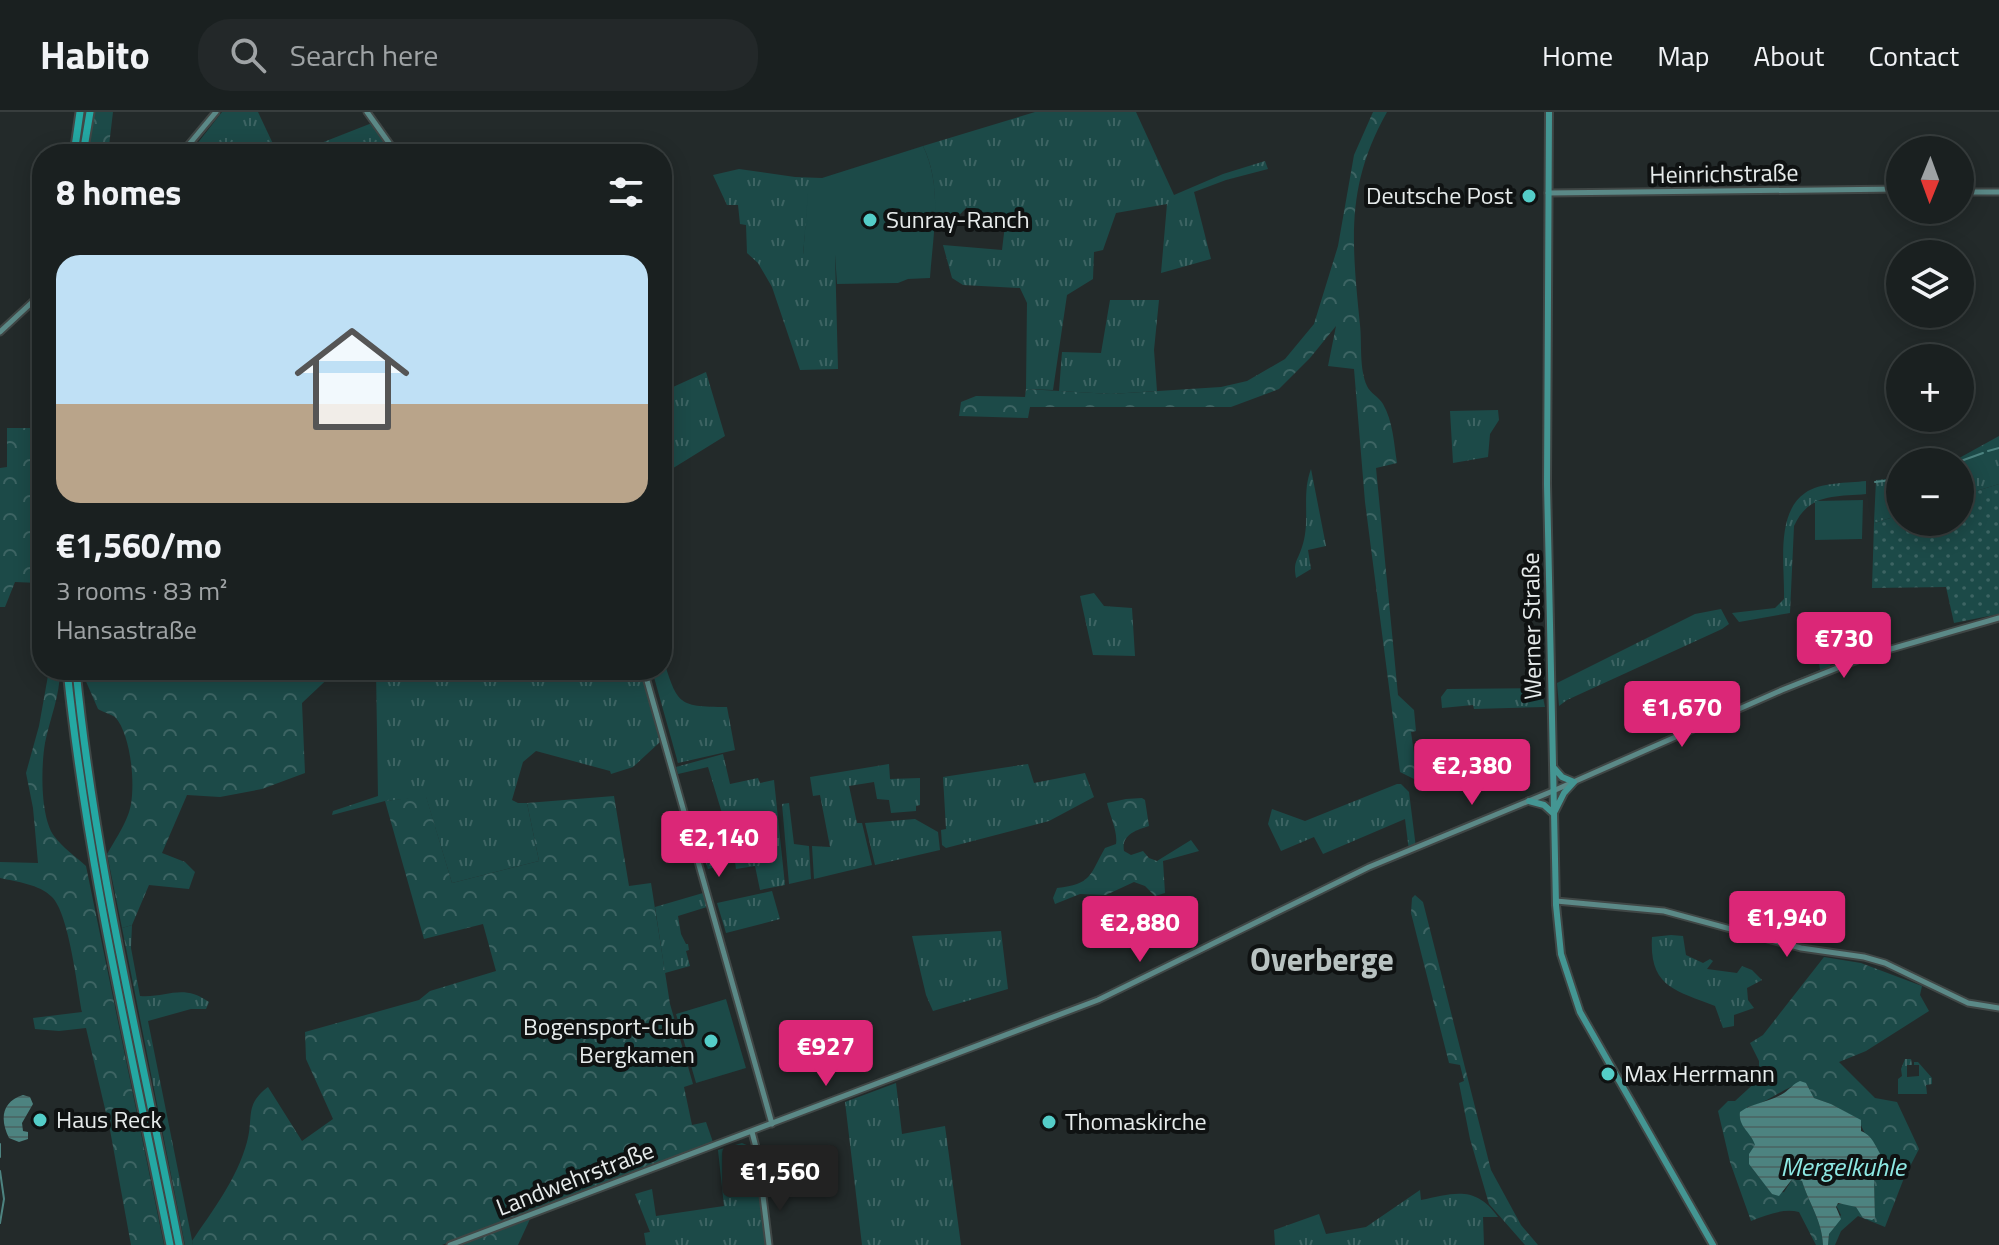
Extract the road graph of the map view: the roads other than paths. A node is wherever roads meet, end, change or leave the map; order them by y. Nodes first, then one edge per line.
1 (80, 112) edge
2 (90, 112) edge
3 (216, 112) edge
4 (367, 112) edge
5 (1549, 112) edge
6 (75, 144) edge
7 (85, 144) edge
8 (189, 144) edge
9 (390, 144) edge
10 (1886, 189) edge
11 (1974, 192) edge
12 (1548, 193) junction
13 (1997, 193) edge
14 (32, 302) edge
15 (0, 332) edge
16 (1999, 618) edge
17 (68, 680) edge
18 (77, 680) edge
19 (647, 680) edge
20 (1553, 767) junction
21 (1574, 782) junction
22 (1553, 791) junction
23 (1529, 801) junction
24 (1554, 814) junction
25 (1556, 901) junction
26 (1999, 1008) edge
27 (772, 1124) junction
28 (752, 1132) junction
29 (170, 1245) edge
30 (179, 1245) edge
31 (450, 1245) edge
32 (769, 1245) edge
33 (1713, 1245) edge

1 - 6 highway
2 - 7 highway
3 - 8 main road
4 - 9 main road
5 - 12 main road, Werner Straße
10 - 12 main road, Heinrichstraße
11 - 13 main road
12 - 20 main road, Werner Straße
14 - 15 main road
16 - 21 main road, Landwehrstraße
17 - 29 highway
18 - 30 highway
19 - 27 main road
20 - 21 main road
20 - 22 main road, Werner Straße
21 - 22 main road, Landwehrstraße
21 - 24 main road
22 - 23 main road, Landwehrstraße
22 - 24 main road, Werner Straße
23 - 24 main road
23 - 27 main road, Landwehrstraße
24 - 25 main road, Werner Straße
25 - 26 main road
25 - 33 main road, Werner Straße
27 - 28 main road, Landwehrstraße
28 - 31 main road, Landwehrstraße
28 - 32 main road

